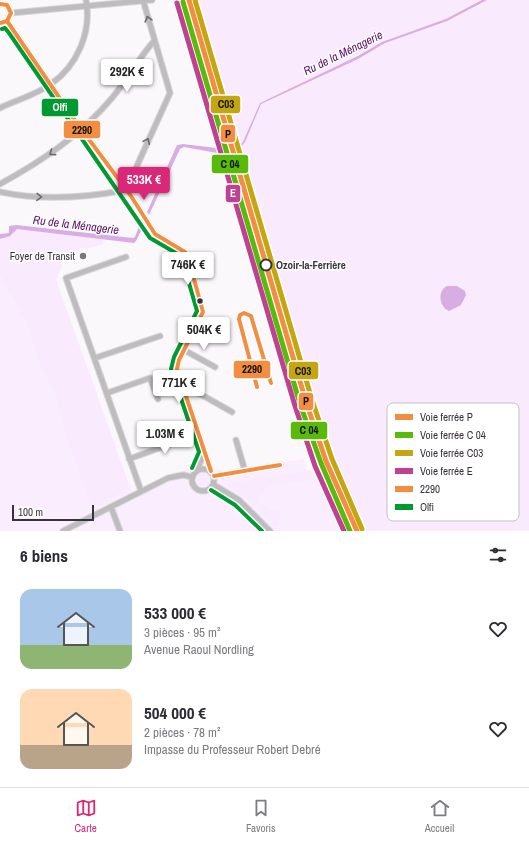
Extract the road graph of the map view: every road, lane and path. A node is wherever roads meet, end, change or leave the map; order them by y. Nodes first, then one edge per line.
1 (143, 0) edge
2 (152, 0) edge
3 (8, 3) edge
4 (87, 3) edge
5 (0, 4) edge
6 (11, 13) junction
7 (8, 21) junction
8 (0, 23) edge
9 (154, 41) junction
10 (51, 84) junction
11 (0, 102) edge
12 (7, 104) junction
13 (0, 108) edge
14 (82, 129) junction
15 (0, 184) edge
16 (126, 190) junction
17 (0, 192) edge
18 (126, 257) dead end
19 (160, 336) dead end
20 (184, 350) junction
21 (95, 358) junction
22 (215, 367) dead end
23 (156, 376) dead end
24 (150, 378) junction
25 (183, 388) junction
26 (107, 393) junction
27 (158, 399) dead end
28 (232, 412) dead end
29 (170, 429) dead end
30 (236, 440) dead end
31 (205, 452) junction
32 (129, 459) junction
33 (280, 465) dead end
34 (197, 470) junction
35 (245, 471) junction
36 (212, 474) junction
37 (192, 477) junction
38 (214, 485) junction
39 (141, 491) junction
40 (111, 507) junction
41 (63, 531) edge
42 (120, 531) edge
43 (270, 531) edge

1 - 2 street
1 - 4 street
9 -> 1 street
3 - 5 street
3 - 6 street
4 - 6 street
4 - 10 street
6 - 7 street
7 - 8 street
7 - 10 street
9 - 14 street
16 -> 9 street
10 - 12 street
10 - 14 street
11 - 12 street
12 - 13 street
14 -> 15 street
14 - 16 street
17 -> 16 street
16 - 20 street
18 - 21 street
19 - 21 street
20 - 22 street
20 - 25 street
21 - 26 street
23 - 24 street
24 - 26 street
24 - 27 street
25 - 28 street
25 - 31 street
26 - 32 street
29 - 32 street
30 - 35 street
31 - 34 street
31 - 36 street
32 - 39 street
33 - 35 street
34 - 36 street
34 - 37 street
35 - 36 street
36 - 38 street
37 - 38 street
37 - 39 street
38 - 43 street
39 - 40 street
40 - 41 street
40 - 42 street

